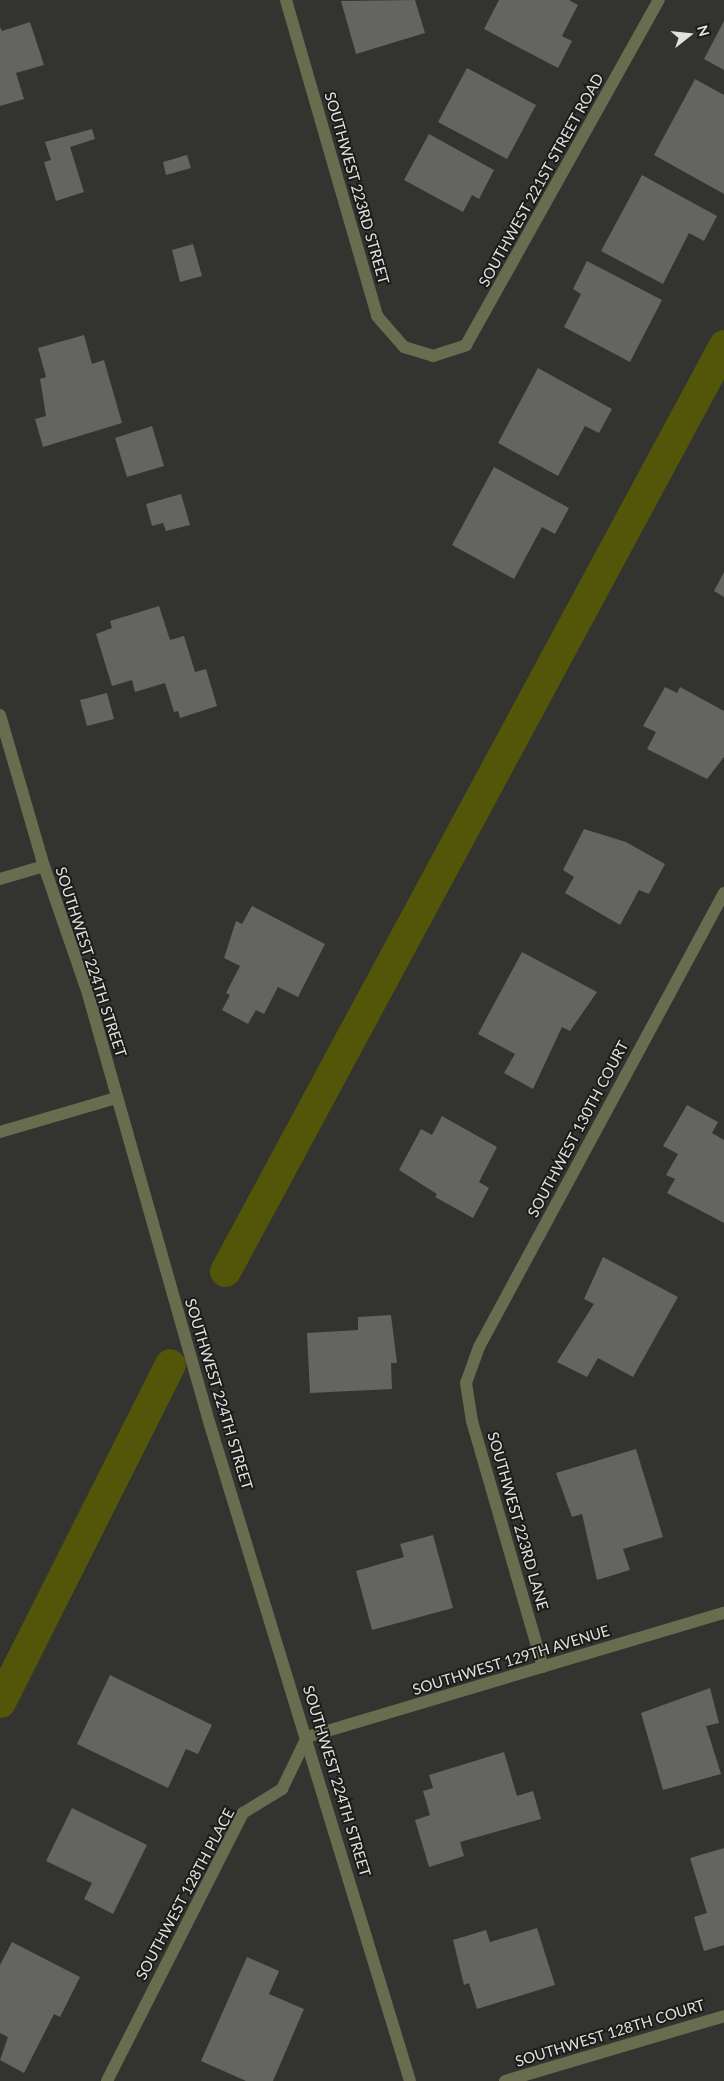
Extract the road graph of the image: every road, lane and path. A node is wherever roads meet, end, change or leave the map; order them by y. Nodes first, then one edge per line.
1 (286, 0) edge
2 (659, 0) edge
3 (433, 356) joint
4 (0, 715) edge
5 (44, 866) junction
6 (0, 879) edge
7 (724, 893) edge
8 (116, 1098) junction
9 (0, 1132) edge
10 (466, 1383) joint
11 (724, 1613) edge
12 (543, 1667) junction
13 (307, 1737) junction
14 (724, 2016) edge
15 (108, 2081) edge
16 (410, 2081) edge
17 (505, 2081) edge

1 - 3 street, SOUTHWEST 223RD STREET
2 - 3 street, SOUTHWEST 221ST STREET ROAD
4 - 5 street, SOUTHWEST 224TH STREET
5 - 6 street
5 - 8 street, SOUTHWEST 224TH STREET
7 - 10 street, SOUTHWEST 130TH COURT
8 - 9 street
8 - 13 street, SOUTHWEST 224TH STREET
10 - 12 street, SOUTHWEST 223RD LANE
11 - 12 street, SOUTHWEST 129TH AVENUE
12 - 13 street, SOUTHWEST 129TH AVENUE
13 - 15 street, SOUTHWEST 128TH PLACE
13 - 16 street, SOUTHWEST 224TH STREET
14 - 17 street, SOUTHWEST 128TH COURT

